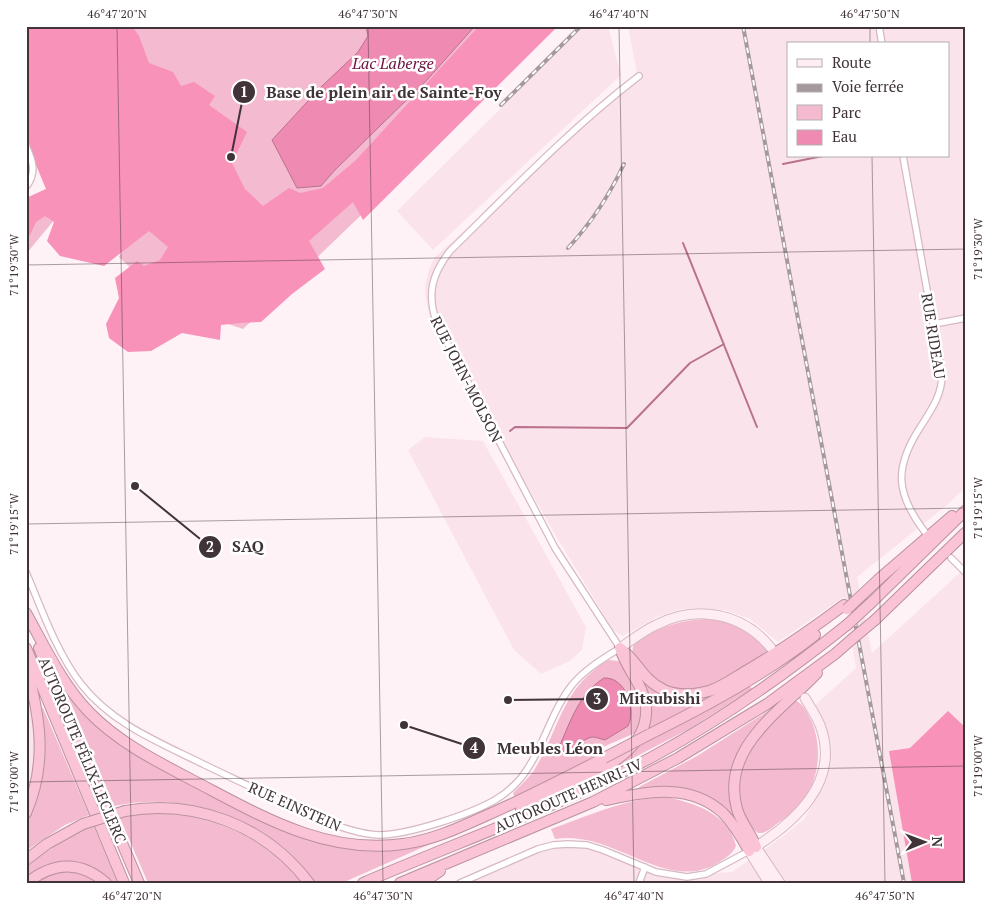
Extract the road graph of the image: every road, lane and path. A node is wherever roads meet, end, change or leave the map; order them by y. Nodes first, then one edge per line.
1 (879, 26) edge
2 (882, 42) edge
3 (640, 76) dead end
4 (26, 146) edge
5 (903, 158) edge
6 (26, 187) edge
7 (966, 318) edge
8 (934, 324) junction
9 (966, 504) edge
10 (966, 510) edge
11 (925, 532) dead end
12 (966, 532) edge
13 (951, 558) dead end
14 (26, 572) edge
15 (966, 573) edge
16 (845, 607) junction
17 (26, 615) edge
18 (26, 648) edge
19 (620, 648) junction
20 (771, 648) tunnel mouth
21 (835, 654) junction
22 (26, 665) edge
23 (805, 698) tunnel mouth
24 (593, 802) junction
25 (26, 813) edge
26 (752, 849) junction
27 (465, 856) junction
28 (26, 860) edge
29 (645, 867) junction
30 (308, 882) edge
31 (27, 883) edge
32 (106, 883) edge
33 (124, 883) edge
34 (139, 883) edge
35 (361, 883) edge
36 (400, 883) edge
37 (422, 883) edge
38 (460, 883) edge
39 (639, 883) edge
40 (769, 883) edge
41 (780, 883) edge

1 - 2 street
3 - 19 street, RUE JOHN-MOLSON
4 - 6 street
5 - 8 street, RUE RIDEAU
7 - 8 street
8 - 11 street, RUE RIDEAU
9 - 16 highway, bridge
10 - 35 highway, AUTOROUTE HENRI-IV, bridge
12 - 21 highway, AUTOROUTE HENRI-IV, bridge
13 - 15 street
14 - 19 street, RUE EINSTEIN
16 - 17 highway, bridge
16 - 19 highway
17 - 34 highway, AUTOROUTE FÉLIX-LECLERC
18 - 33 highway, AUTOROUTE FÉLIX-LECLERC
19 - 20 street, RUE EINSTEIN
19 - 35 highway
21 - 24 highway, AUTOROUTE HENRI-IV
21 - 26 highway
22 - 25 highway
23 - 26 street
24 - 26 highway
24 - 27 highway, AUTOROUTE HENRI-IV
26 - 29 street
26 - 40 street
26 - 41 street
27 - 36 highway, AUTOROUTE HENRI-IV
27 - 37 highway
28 - 30 highway, bridge
29 - 38 street
29 - 39 street
31 - 32 highway

